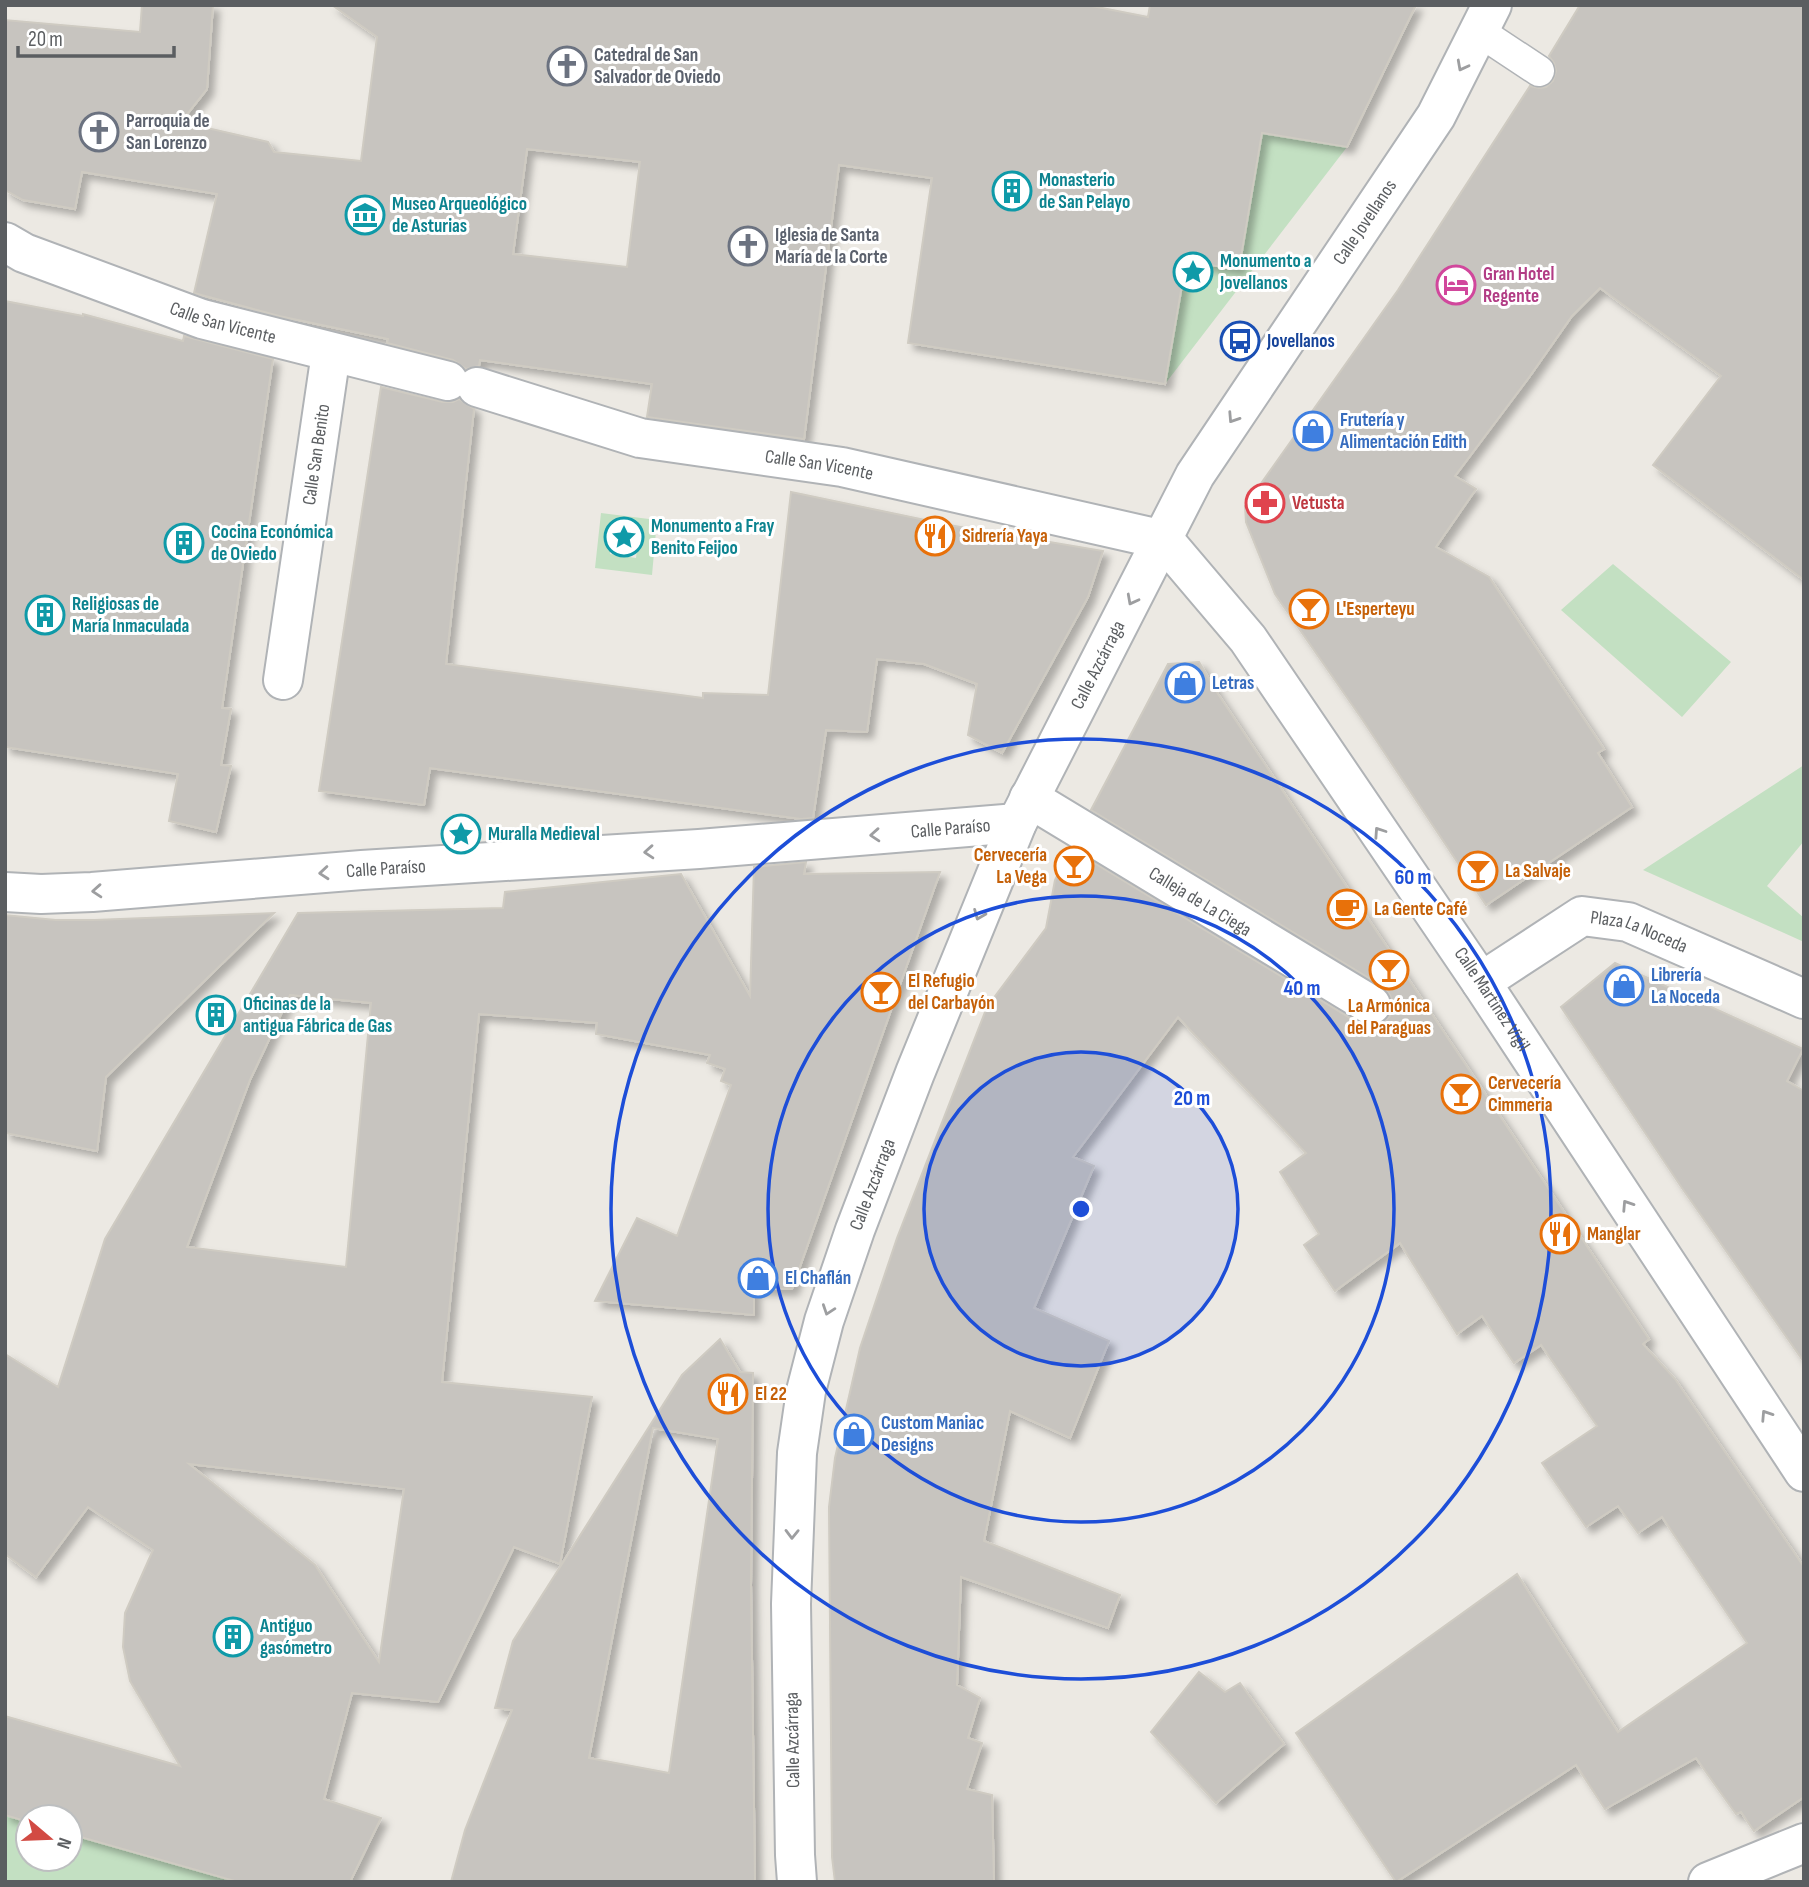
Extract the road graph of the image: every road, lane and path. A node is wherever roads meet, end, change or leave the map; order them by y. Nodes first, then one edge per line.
1 (1486, 19) edge
2 (1539, 71) dead end
3 (5, 242) edge
4 (331, 353) junction
5 (1164, 540) junction
6 (283, 680) dead end
7 (1023, 811) junction
8 (5, 892) edge
9 (1481, 982) junction
10 (1804, 999) edge
11 (1371, 1005) dead end
12 (1804, 1472) edge
13 (1804, 1843) edge
14 (797, 1882) edge
15 (1708, 1882) edge

1 - 2 lane
1 -> 5 street, Calle Jovellanos
3 - 4 street, Calle San Vicente
4 - 5 street, Calle San Vicente
4 - 6 street, Calle San Benito
5 -> 7 street, Calle Azcárraga
9 -> 5 street, Calle Martínez Vigil
7 -> 8 street, Calle Paraíso
7 - 11 street, Calleja de La Ciega
7 -> 14 street, Calle Azcárraga
9 - 10 street, Plaza La Noceda
12 -> 9 street, Calle Martínez Vigil
13 - 15 street

